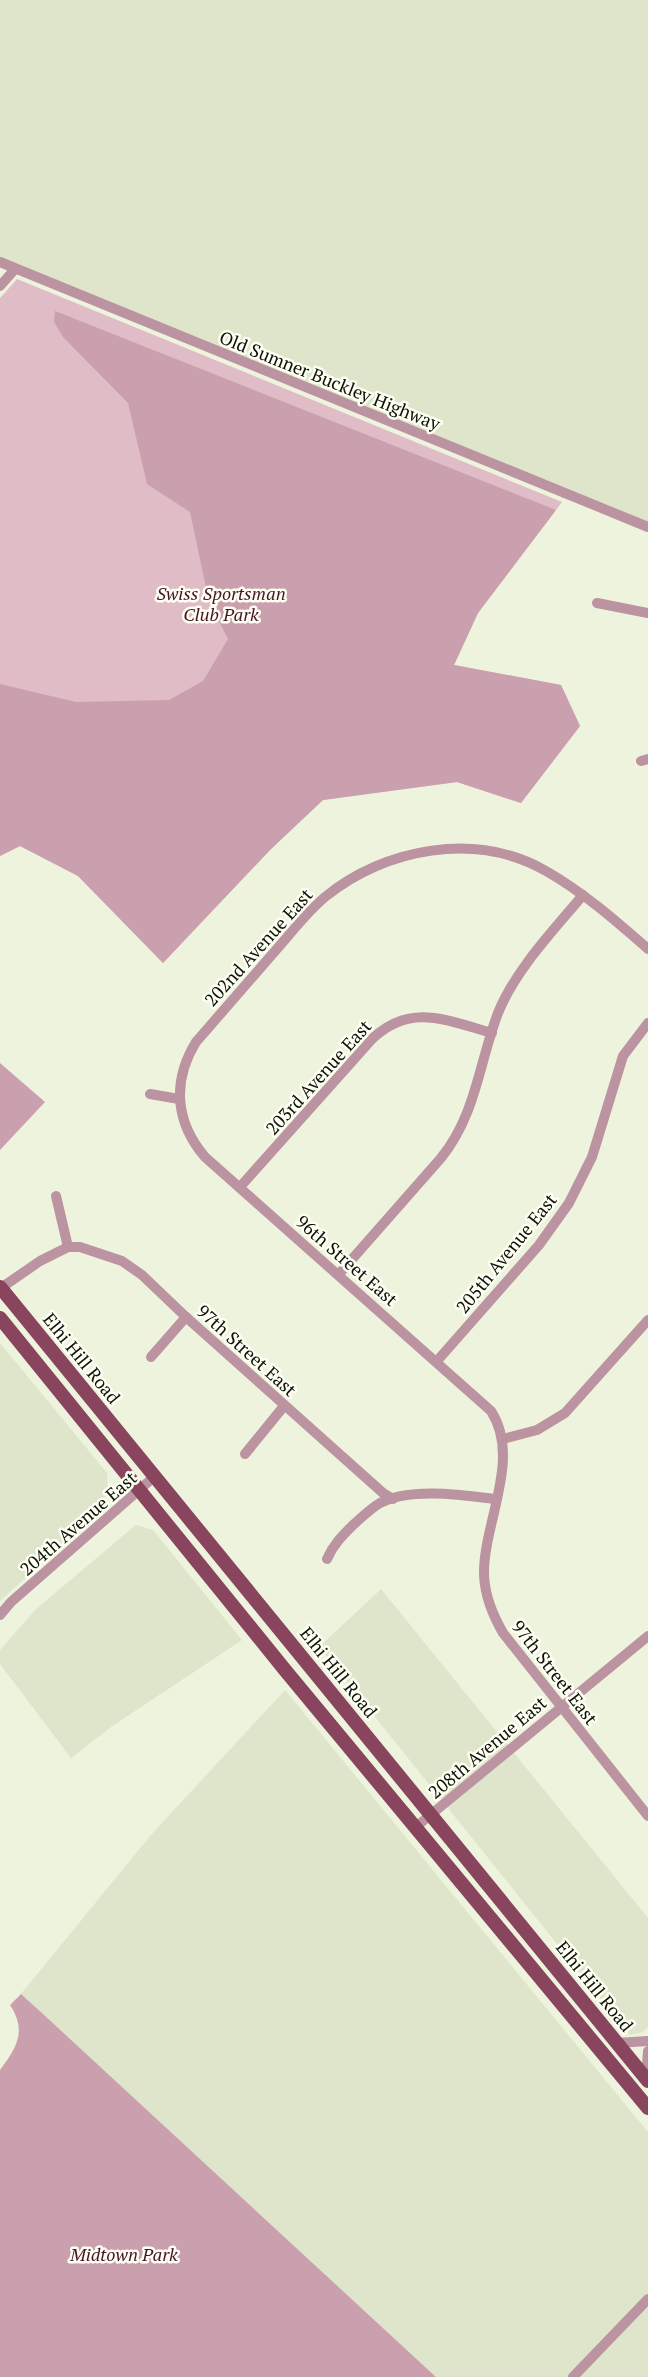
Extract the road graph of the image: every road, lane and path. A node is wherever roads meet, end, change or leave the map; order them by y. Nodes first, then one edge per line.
1 (0, 262) edge
2 (15, 269) junction
3 (0, 286) edge
4 (648, 527) edge
5 (597, 602) dead end
6 (648, 613) edge
7 (584, 895) junction
8 (648, 949) edge
9 (648, 1023) edge
10 (492, 1033) junction
11 (150, 1094) dead end
12 (179, 1099) junction
13 (240, 1187) junction
14 (56, 1196) dead end
15 (68, 1247) junction
16 (339, 1274) junction
17 (0, 1288) edge
18 (186, 1317) junction
19 (0, 1318) edge
20 (648, 1320) edge
21 (151, 1357) dead end
22 (437, 1361) junction
23 (284, 1406) junction
24 (503, 1439) junction
25 (245, 1454) dead end
26 (155, 1476) junction
27 (140, 1490) junction
28 (392, 1499) junction
29 (495, 1500) junction
30 (327, 1559) dead end
31 (0, 1615) edge
32 (648, 1636) edge
33 (561, 1707) junction
34 (432, 1814) junction
35 (648, 1816) edge
36 (416, 1826) junction
37 (648, 2041) edge
38 (617, 2043) junction
39 (648, 2051) edge
40 (647, 2079) edge
41 (648, 2108) edge
42 (648, 2298) edge
43 (574, 2377) edge

1 - 2 street, Old Sumner Buckley Highway
2 - 3 street
2 - 4 street, Old Sumner Buckley Highway
5 - 6 street
7 - 8 street, 202nd Avenue East
7 - 10 street
7 - 12 street, 202nd Avenue East
9 - 22 street, 205th Avenue East
10 - 13 street, 203rd Avenue East
10 - 16 street
11 - 12 street
12 - 13 street, 96th Street East
13 - 16 street, 96th Street East
14 - 15 street
15 - 17 street
15 - 18 street, 97th Street East
16 - 22 street, 96th Street East
17 - 26 main road, Elhi Hill Road
18 - 21 street
18 - 23 street, 97th Street East
19 - 27 main road
20 - 24 street
22 - 24 street, 96th Street East
23 - 25 street
23 - 28 street, 97th Street East
24 - 29 street, 97th Street East
26 - 27 street, 204th Avenue East
26 - 34 main road, Elhi Hill Road
27 - 31 street, 204th Avenue East
27 - 36 main road
28 - 29 street
28 - 30 street
29 - 33 street, 97th Street East
32 - 33 street, 208th Avenue East
33 - 34 street, 208th Avenue East
33 - 35 street, 97th Street East
34 - 36 street, 208th Avenue East
34 - 38 main road, Elhi Hill Road
36 - 41 main road
37 - 38 street
38 - 40 main road, Elhi Hill Road
39 - 40 street
42 - 43 street

